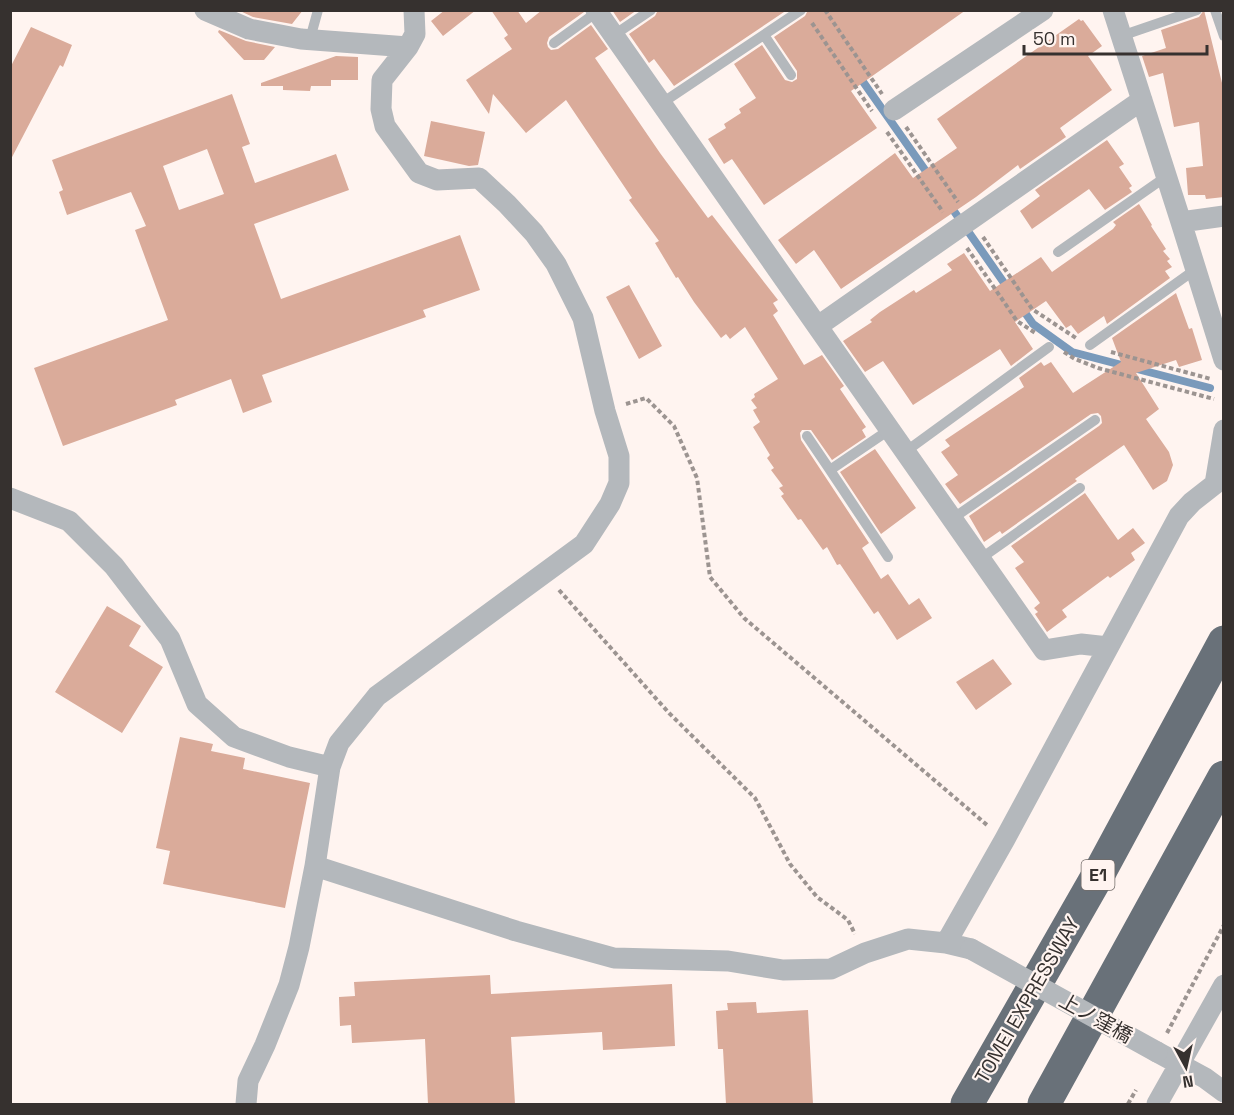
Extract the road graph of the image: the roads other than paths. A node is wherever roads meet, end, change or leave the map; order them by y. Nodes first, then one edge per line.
1 (205, 10) edge
2 (318, 10) edge
3 (414, 10) edge
4 (651, 10) edge
5 (801, 10) edge
6 (1043, 10) edge
7 (1113, 10) edge
8 (1197, 10) edge
9 (1215, 10) edge
10 (597, 11) edge
11 (614, 35) junction
12 (764, 35) junction
13 (1121, 36) junction
14 (1224, 36) edge
15 (310, 39) junction
16 (554, 43) dead end
17 (408, 47) junction
18 (791, 75) dead end
19 (1142, 100) junction
20 (662, 103) junction
21 (894, 110) dead end
22 (1167, 176) junction
23 (1224, 216) edge
24 (1181, 222) junction
25 (1058, 252) dead end
26 (1196, 268) junction
27 (818, 327) junction
28 (1090, 345) road end
29 (1049, 347) dead end
30 (1224, 360) edge
31 (1095, 420) dead end
32 (889, 430) junction
33 (1224, 430) edge
34 (807, 436) dead end
35 (904, 452) junction
36 (830, 470) junction
37 (1080, 488) dead end
38 (1219, 490) edge
39 (10, 498) edge
40 (952, 519) junction
41 (888, 557) dead end
42 (980, 559) junction
43 (1224, 642) edge
44 (1108, 647) junction
45 (330, 767) junction
46 (1224, 777) edge
47 (315, 866) junction
48 (946, 943) junction
49 (1224, 985) edge
50 (1181, 1065) junction
51 (1224, 1092) edge
52 (246, 1104) edge
53 (967, 1104) edge
54 (1044, 1104) edge
55 (1158, 1104) edge

1 - 15 street
2 - 15 lane
3 - 17 street
4 - 11 lane
5 - 12 lane
6 - 21 street
7 - 13 street
8 - 13 lane
9 - 14 lane
10 - 11 street
10 - 16 lane
11 - 20 street
12 - 18 lane
12 - 20 lane
13 - 19 street
15 - 17 street
17 - 45 street
19 - 22 street
19 - 27 street
20 - 27 street
22 - 24 street
22 - 25 lane
23 - 24 street
24 - 26 street
26 - 28 lane
26 - 30 street
27 - 32 street
29 - 35 lane
31 - 40 lane
32 - 35 street
32 - 36 lane
33 - 38 street
34 - 36 lane
35 - 40 street
36 - 41 lane
37 - 42 lane
38 - 44 street
39 - 45 street
40 - 42 street
42 - 44 street
43 - 53 highway, TOMEI EXPRESSWAY / E1
44 - 48 street
45 - 47 street
46 - 54 highway
47 - 48 street, 上ノ窪橋
47 - 52 street
48 - 50 street, 上ノ窪橋, bridge
49 - 50 street
50 - 51 street, 上ノ窪橋
50 - 55 street

